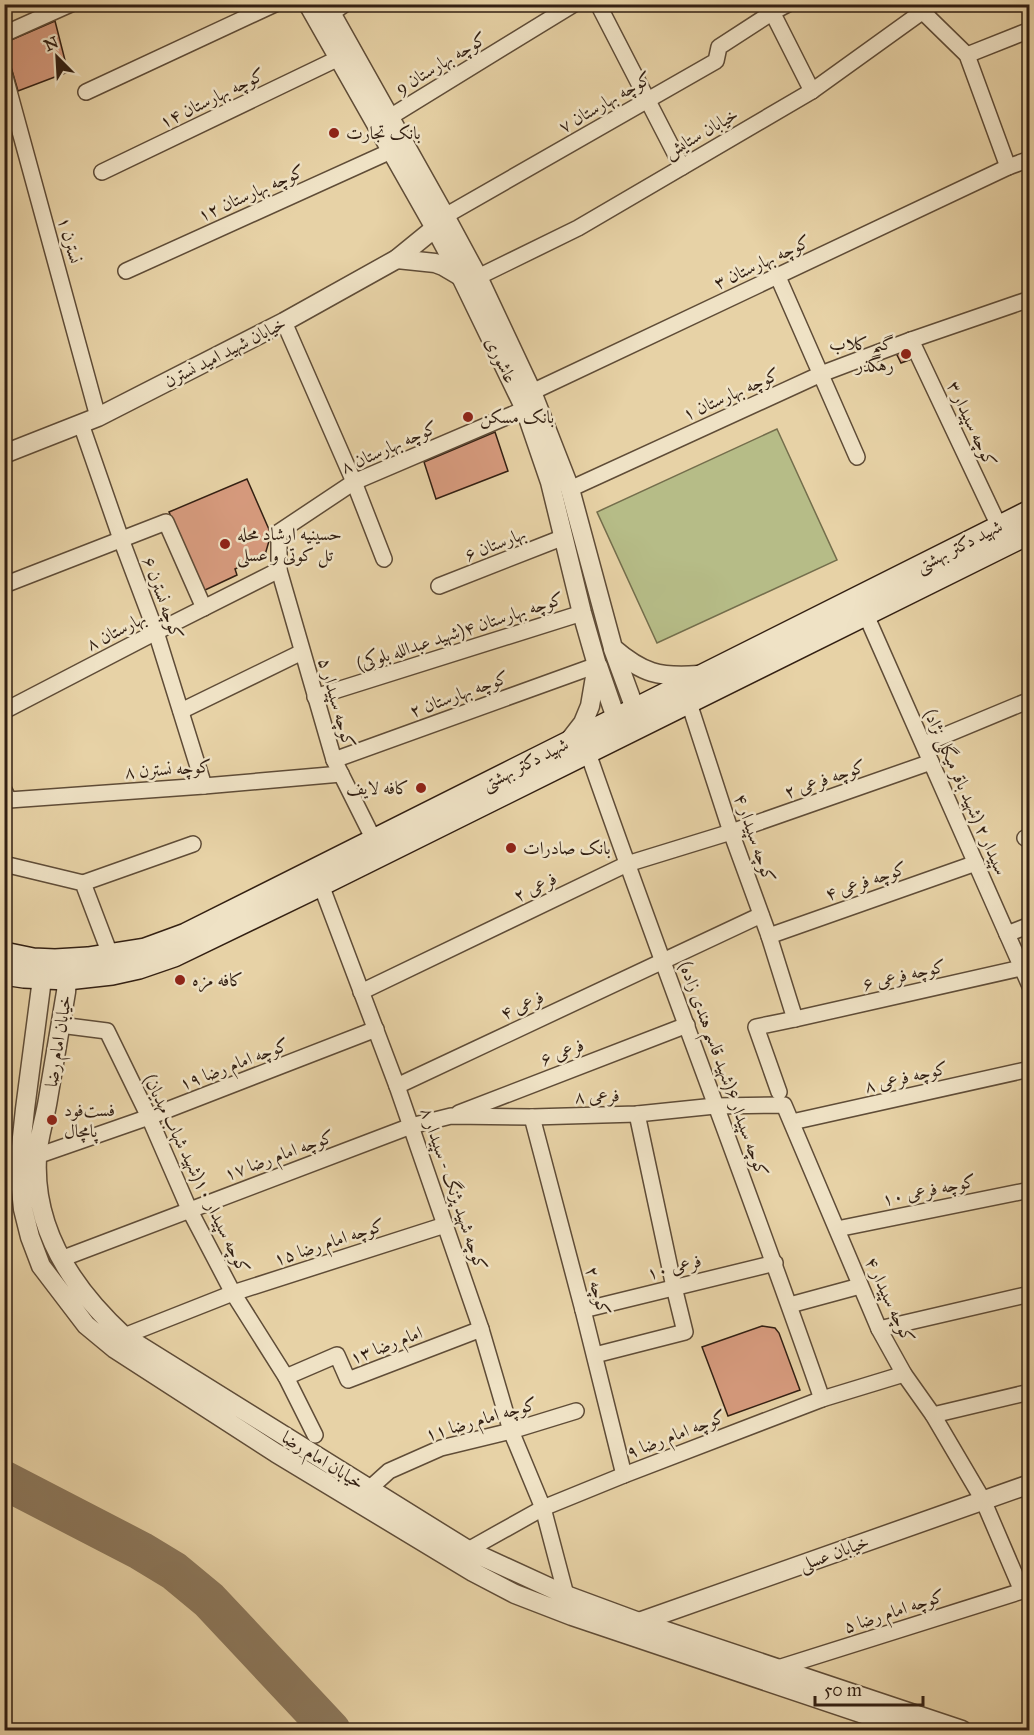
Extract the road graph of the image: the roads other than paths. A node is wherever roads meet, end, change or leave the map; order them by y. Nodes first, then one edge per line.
1 (71, 4) edge
2 (275, 4) edge
3 (308, 4) edge
4 (574, 4) edge
5 (598, 4) edge
6 (788, 4) edge
7 (334, 8) edge
8 (770, 8) edge
9 (928, 8) edge
10 (1029, 30) edge
11 (4, 34) edge
12 (967, 55) junction
13 (339, 58) junction
14 (4, 73) edge
15 (812, 91) junction
16 (86, 92) dead end
17 (647, 100) junction
18 (390, 117) junction
19 (11, 126) edge
20 (392, 151) junction
21 (1029, 159) edge
22 (682, 167) junction
23 (1008, 167) junction
24 (102, 172) dead end
25 (440, 222) junction
26 (397, 259) junction
27 (126, 271) dead end
28 (469, 277) junction
29 (778, 277) junction
30 (1029, 299) edge
31 (284, 322) junction
32 (911, 340) junction
33 (821, 374) junction
34 (532, 392) junction
35 (525, 409) junction
36 (89, 420) junction
37 (4, 454) edge
38 (857, 457) dead end
39 (354, 482) junction
40 (570, 489) junction
41 (1029, 511) edge
42 (999, 526) junction
43 (1029, 533) edge
44 (564, 537) junction
45 (121, 539) junction
46 (384, 559) dead end
47 (279, 570) junction
48 (4, 585) edge
49 (439, 586) dead end
50 (204, 608) junction
51 (582, 613) junction
52 (866, 615) junction
53 (156, 632) junction
54 (589, 640) junction
55 (610, 641) junction
56 (302, 652) junction
57 (597, 665) junction
58 (703, 674) junction
59 (315, 697) junction
60 (1027, 701) edge
61 (689, 703) junction
62 (4, 711) edge
63 (181, 711) junction
64 (626, 713) junction
65 (634, 730) junction
66 (569, 742) junction
67 (924, 744) junction
68 (588, 753) junction
69 (931, 762) junction
70 (337, 767) junction
71 (204, 786) junction
72 (4, 790) edge
73 (731, 832) junction
74 (374, 840) junction
75 (193, 844) dead end
76 (976, 863) junction
77 (4, 864) edge
78 (627, 864) junction
79 (83, 883) junction
80 (321, 885) junction
81 (761, 915) junction
82 (1029, 925) edge
83 (1007, 934) junction
84 (769, 936) junction
85 (4, 953) edge
86 (110, 954) junction
87 (55, 960) junction
88 (663, 960) junction
89 (1021, 968) junction
90 (4, 974) edge
91 (42, 979) junction
92 (67, 979) junction
93 (1029, 986) edge
94 (361, 992) junction
95 (795, 1019) junction
96 (687, 1025) junction
97 (60, 1026) junction
98 (376, 1029) junction
99 (1029, 1069) edge
100 (398, 1086) junction
101 (782, 1099) junction
102 (715, 1106) junction
103 (25, 1109) junction
104 (46, 1111) junction
105 (637, 1114) junction
106 (451, 1116) junction
107 (532, 1117) junction
108 (149, 1118) junction
109 (792, 1122) junction
110 (411, 1126) junction
111 (37, 1156) junction
112 (1029, 1190) edge
113 (189, 1209) junction
114 (445, 1225) junction
115 (837, 1229) junction
116 (61, 1259) junction
117 (775, 1263) junction
118 (861, 1286) junction
119 (674, 1287) junction
120 (233, 1293) junction
121 (1029, 1294) edge
122 (790, 1305) junction
123 (583, 1310) junction
124 (481, 1329) junction
125 (879, 1329) junction
126 (124, 1336) junction
127 (595, 1355) junction
128 (904, 1374) junction
129 (286, 1377) junction
130 (1029, 1392) edge
131 (822, 1399) junction
132 (576, 1411) dead end
133 (933, 1416) junction
134 (511, 1431) junction
135 (315, 1435) dead end
136 (624, 1475) junction
137 (1029, 1484) edge
138 (369, 1489) junction
139 (983, 1500) junction
140 (543, 1508) junction
141 (468, 1550) junction
142 (1022, 1591) joint
143 (566, 1595) junction
144 (639, 1622) junction
145 (778, 1668) junction
146 (911, 1731) edge
147 (962, 1731) edge

1 - 11 street
2 - 16 street
3 - 13 street, عاشوری
4 - 18 street, کوچه بهارستان 9
5 - 17 street
6 - 8 street, کوچه بهارستان ۷
7 - 18 street, عاشوری
8 - 15 street
8 - 17 street, کوچه بهارستان ۷
9 - 12 street
9 - 15 street, خیابان ستایش
10 - 12 street
12 - 23 street
13 - 20 street, عاشوری
13 - 24 street, کوچه بهارستان ۱۴
14 - 19 street, نسترن ۱
15 - 22 street, خیابان ستایش
17 - 22 street
17 - 25 street, کوچه بهارستان ۷
18 - 25 street, عاشوری
19 - 36 street, نسترن ۱
20 - 25 street, عاشوری
20 - 27 street, کوچه بهارستان ۱۲
21 - 23 street, کوچه بهارستان ۳
22 - 28 street, خیابان ستایش
23 - 29 street, کوچه بهارستان ۳
25 - 26 street, خیابان شهید امید نسترن
25 - 28 street, عاشوری
26 - 28 street
26 - 31 street, خیابان شهید امید نسترن
28 - 34 street, عاشوری
28 - 35 street, عاشوری
29 - 33 street
29 - 34 street, کوچه بهارستان ۳
30 - 32 street, کوچه بهارستان ۱
31 - 36 street, خیابان شهید امید نسترن
31 - 39 street
32 - 33 street, کوچه بهارستان ۱
32 - 42 street, کوچه سپیدار ۳
33 - 38 street
33 - 40 street, کوچه بهارستان ۱
34 - 40 street, عاشوری
35 - 39 street, کوچه بهارستان ۸
35 - 44 street, عاشوری
36 - 37 street, خیابان شهید امید نسترن
36 - 45 street, کوچه نسترن ۶
39 - 46 street
39 - 47 street, کوچه بهارستان ۸
40 - 55 street, عاشوری
41 - 42 main road, شهید دکتر بهشتی
42 - 58 main road, شهید دکتر بهشتی
43 - 52 main road, شهید دکتر بهشتی
44 - 49 street, بهارستان ۶
44 - 51 street, عاشوری
45 - 48 street
45 - 50 street
45 - 53 street, کوچه نسترن ۶
47 - 50 street, بهارستان ۸
47 - 56 street, کوچه سپیدار ۵
50 - 53 street, بهارستان ۸
51 - 54 street, عاشوری
51 - 59 street, کوچه بهارستان ۴(شهید عبدالله بلوکی)
52 - 61 main road, شهید دکتر بهشتی
52 - 67 street, سپیدار ۲ (شهید باقر میگلی نژاد)
53 - 62 street, بهارستان ۸
53 - 63 street, کوچه نسترن ۶
54 - 55 street
54 - 57 street, عاشوری
55 - 58 street
55 - 64 street, عاشوری
56 - 59 street, کوچه سپیدار ۵
56 - 63 street
57 - 64 street
57 - 66 street, عاشوری
57 - 70 street, کوچه بهارستان ۲
58 - 64 main road, شهید دکتر بهشتی
59 - 70 street, کوچه سپیدار ۵
60 - 67 street
61 - 65 main road, شهید دکتر بهشتی
61 - 73 street, کوچه سپیدار ۴
63 - 71 street, کوچه نسترن ۶
64 - 65 street
64 - 66 main road, شهید دکتر بهشتی
65 - 68 main road, شهید دکتر بهشتی
66 - 74 main road, شهید دکتر بهشتی
67 - 69 street, سپیدار ۲ (شهید باقر میگلی نژاد)
68 - 78 street, کوچه سپیدار ۶(شهید قاسم هندی زاده)
68 - 80 main road, شهید دکتر بهشتی
69 - 73 street, کوچه فرعی ۲
69 - 76 street, سپیدار ۲ (شهید باقر میگلی نژاد)
70 - 71 street, کوچه نسترن ۸
70 - 74 street, کوچه سپیدار ۵
71 - 72 street, کوچه نسترن ۸
73 - 78 street, فرعی ۲
73 - 81 street, کوچه سپیدار ۴
74 - 86 main road, شهید دکتر بهشتی
75 - 79 street
76 - 83 street, سپیدار ۲ (شهید باقر میگلی نژاد)
76 - 84 street, کوچه فرعی ۴
77 - 79 street
78 - 88 street, کوچه سپیدار ۶(شهید قاسم هندی زاده)
78 - 94 street, فرعی ۲
79 - 86 street
80 - 92 main road, شهید دکتر بهشتی
80 - 94 street, کوچه شهید پژنگ - سپیدار ۸
81 - 84 street, کوچه سپیدار ۴
81 - 88 street
82 - 83 street
83 - 89 street, سپیدار ۲ (شهید باقر میگلی نژاد)
84 - 95 street, کوچه سپیدار ۴
85 - 87 main road, شهید دکتر بهشتی
86 - 87 main road, شهید دکتر بهشتی
87 - 91 street, خیابان امام رضا
87 - 92 street, خیابان امام رضا
88 - 96 street, کوچه سپیدار ۶(شهید قاسم هندی زاده)
88 - 100 street, فرعی ۴
89 - 93 street, سپیدار ۲ (شهید باقر میگلی نژاد)
89 - 95 street, کوچه فرعی ۶
90 - 91 main road, شهید دکتر بهشتی
91 - 92 main road, شهید دکتر بهشتی
91 - 103 street, خیابان امام رضا
92 - 97 street, خیابان امام رضا
94 - 98 street, کوچه شهید پژنگ - سپیدار ۸
95 - 101 street, کوچه سپیدار ۴
96 - 102 street, کوچه سپیدار ۶(شهید قاسم هندی زاده)
96 - 106 street, فرعی ۶
97 - 104 street, خیابان امام رضا
97 - 108 street, کوچه سپیدار ۱۰(شهید شهاب مهدیان)
98 - 100 street, کوچه شهید پژنگ - سپیدار ۸
98 - 108 street, کوچه امام رضا ۱۹
99 - 109 street, کوچه فرعی ۸
100 - 110 street, کوچه شهید پژنگ - سپیدار ۸
101 - 102 street, فرعی ۸
101 - 109 street, کوچه سپیدار ۴
102 - 105 street, فرعی ۸
102 - 117 street, کوچه سپیدار ۶(شهید قاسم هندی زاده)
103 - 104 street
103 - 146 street, خیابان امام رضا
104 - 111 street, خیابان امام رضا
105 - 107 street, فرعی ۸
105 - 119 street
106 - 107 street, فرعی ۸
106 - 110 street, فرعی ۸
107 - 123 street, کوچه ۲
108 - 111 street, کوچه امام رضا ۱۹
108 - 113 street, کوچه سپیدار ۱۰(شهید شهاب مهدیان)
109 - 115 street, کوچه سپیدار ۴
110 - 113 street, کوچه امام رضا ۱۷
110 - 114 street, کوچه شهید پژنگ - سپیدار ۸
111 - 116 street, خیابان امام رضا
112 - 115 street, کوچه فرعی ۱۰
113 - 116 street, کوچه امام رضا ۱۷
113 - 120 street, کوچه سپیدار ۱۰(شهید شهاب مهدیان)
114 - 120 street, کوچه امام رضا ۱۵
114 - 124 street, کوچه شهید پژنگ - سپیدار ۸
115 - 118 street, کوچه سپیدار ۴
116 - 126 street, خیابان امام رضا
117 - 119 street, فرعی ۱۰
117 - 122 street, کوچه سپیدار ۶(شهید قاسم هندی زاده)
118 - 122 street
118 - 125 street, کوچه سپیدار ۴
119 - 123 street, فرعی ۱۰
119 - 127 street
120 - 126 street, کوچه امام رضا ۱۵
120 - 129 street, کوچه سپیدار ۱۰(شهید شهاب مهدیان)
121 - 125 street
122 - 131 street, کوچه سپیدار ۶(شهید قاسم هندی زاده)
123 - 127 street, کوچه ۲
124 - 129 street, امام رضا ۱۳
124 - 134 street, کوچه شهید پژنگ - سپیدار ۸
125 - 128 street, کوچه سپیدار ۴
126 - 138 street, خیابان امام رضا
127 - 136 street, کوچه ۲
128 - 131 street, کوچه امام رضا ۹
128 - 133 street, کوچه سپیدار ۴
129 - 135 street, کوچه سپیدار ۱۰(شهید شهاب مهدیان)
130 - 133 street
131 - 136 street, کوچه امام رضا ۹
132 - 134 street, کوچه امام رضا ۱۱
133 - 139 street, کوچه سپیدار ۴
134 - 138 street, کوچه امام رضا ۱۱
134 - 140 street, کوچه شهید پژنگ - سپیدار ۸
136 - 140 street, کوچه امام رضا ۹
137 - 139 street, خیابان عسلی
138 - 141 street, خیابان امام رضا
139 - 142 street, کوچه سپیدار ۴
139 - 144 street, خیابان عسلی
140 - 141 street, کوچه امام رضا ۹
140 - 143 street, کوچه شهید پژنگ - سپیدار ۸
141 - 143 street, خیابان امام رضا
142 - 145 street, کوچه امام رضا ۵
143 - 144 street, خیابان امام رضا
144 - 145 street, خیابان امام رضا
145 - 147 street, خیابان امام رضا

